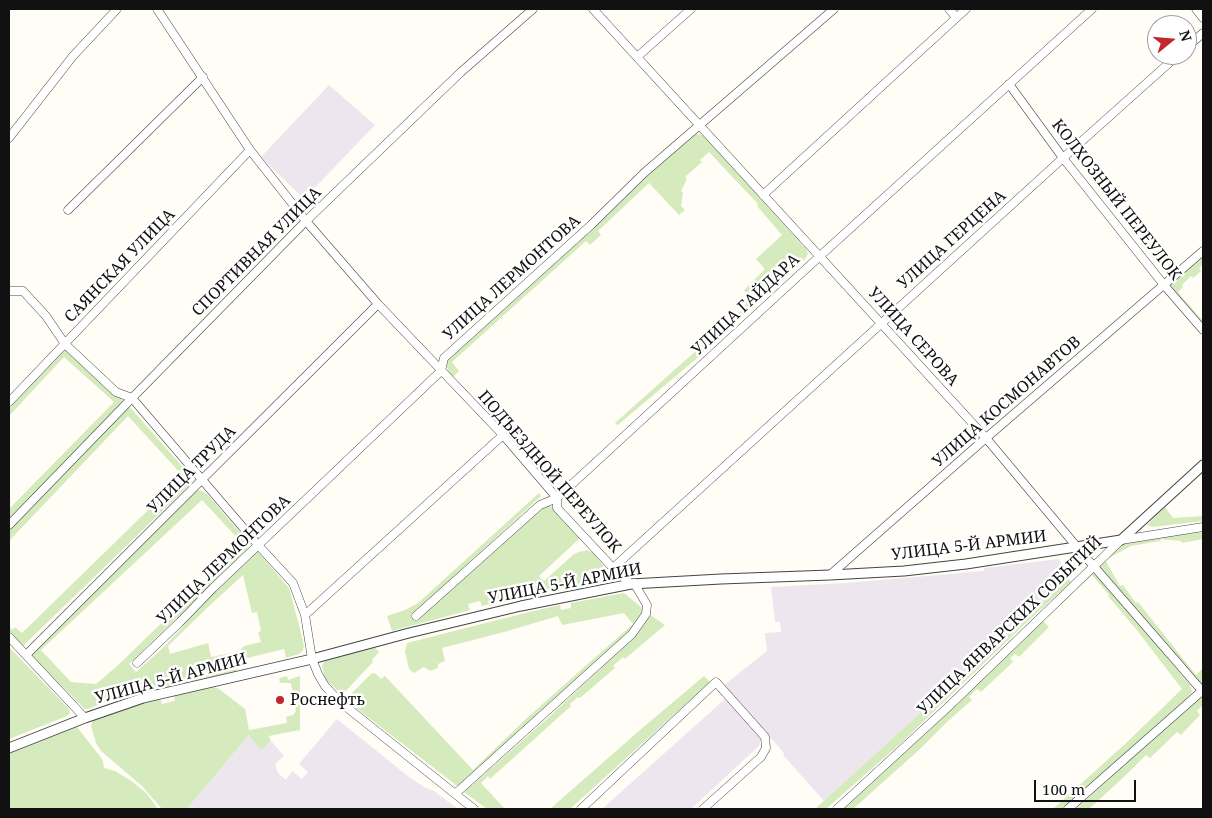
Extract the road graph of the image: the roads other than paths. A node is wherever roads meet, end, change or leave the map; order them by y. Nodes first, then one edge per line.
1 (117, 9) edge
2 (157, 9) edge
3 (533, 9) edge
4 (593, 9) edge
5 (692, 9) edge
6 (834, 9) edge
7 (949, 9) edge
8 (966, 9) edge
9 (1092, 9) edge
10 (1196, 9) edge
11 (956, 17) junction
12 (1203, 18) edge
13 (637, 57) junction
14 (1167, 65) edge
15 (203, 77) junction
16 (1010, 84) junction
17 (699, 126) junction
18 (9, 138) edge
19 (250, 150) junction
20 (1063, 158) junction
21 (763, 195) junction
22 (68, 210) dead end
23 (306, 221) junction
24 (1203, 251) edge
25 (820, 256) junction
26 (1164, 284) junction
27 (9, 292) edge
28 (378, 304) junction
29 (881, 323) junction
30 (1203, 330) edge
31 (65, 344) junction
32 (441, 371) junction
33 (132, 398) junction
34 (9, 402) edge
35 (503, 435) junction
36 (986, 438) junction
37 (1203, 465) edge
38 (202, 480) junction
39 (557, 498) junction
40 (9, 525) edge
41 (1203, 527) edge
42 (1121, 540) junction
43 (258, 545) junction
44 (1077, 547) junction
45 (1094, 565) junction
46 (613, 568) junction
47 (830, 575) junction
48 (632, 584) junction
49 (305, 615) junction
50 (416, 616) dead end
51 (9, 637) edge
52 (26, 655) junction
53 (312, 659) junction
54 (137, 663) dead end
55 (1203, 691) edge
56 (85, 718) junction
57 (9, 748) edge
58 (455, 794) junction
59 (474, 809) edge
60 (581, 809) edge
61 (703, 809) edge
62 (837, 809) edge
63 (1068, 809) edge

1 - 18 street
2 - 15 street, ПОДЪЕЗДНОЙ ПЕРЕУЛОК
3 - 23 street, СПОРТИВНАЯ УЛИЦА
4 - 13 street, УЛИЦА СЕРОВА
5 - 13 street
6 - 17 street, УЛИЦА ЛЕРМОНТОВА
7 - 11 street
8 - 11 street
9 - 16 street, УЛИЦА ГАЙДАРА
10 - 12 street
11 - 21 street
13 - 17 street, УЛИЦА СЕРОВА
14 - 20 street, УЛИЦА ГЕРЦЕНА
15 - 19 street, ПОДЪЕЗДНОЙ ПЕРЕУЛОК
15 - 22 street
16 - 20 street, КОЛХОЗНЫЙ ПЕРЕУЛОК
16 - 25 street, УЛИЦА ГАЙДАРА
17 - 21 street, УЛИЦА СЕРОВА
17 - 32 street, УЛИЦА ЛЕРМОНТОВА
19 - 23 street, ПОДЪЕЗДНОЙ ПЕРЕУЛОК
19 - 31 street, САЯНСКАЯ УЛИЦА
20 - 26 street, КОЛХОЗНЫЙ ПЕРЕУЛОК
20 - 29 street, УЛИЦА ГЕРЦЕНА
21 - 25 street, УЛИЦА СЕРОВА
23 - 28 street, ПОДЪЕЗДНОЙ ПЕРЕУЛОК
23 - 33 street, СПОРТИВНАЯ УЛИЦА
24 - 26 street, УЛИЦА КОСМОНАВТОВ
25 - 29 street, УЛИЦА СЕРОВА
25 - 39 street, УЛИЦА ГАЙДАРА
26 - 30 street, КОЛХОЗНЫЙ ПЕРЕУЛОК
26 - 36 street, УЛИЦА КОСМОНАВТОВ
27 - 31 street
28 - 32 street, ПОДЪЕЗДНОЙ ПЕРЕУЛОК
28 - 38 street, УЛИЦА ТРУДА
29 - 36 street, УЛИЦА СЕРОВА
29 - 46 street, УЛИЦА ГЕРЦЕНА
31 - 33 street
31 - 34 street, САЯНСКАЯ УЛИЦА
32 - 35 street, ПОДЪЕЗДНОЙ ПЕРЕУЛОК
32 - 43 street, УЛИЦА ЛЕРМОНТОВА
33 - 38 street
33 - 40 street, СПОРТИВНАЯ УЛИЦА
35 - 39 street, ПОДЪЕЗДНОЙ ПЕРЕУЛОК
35 - 49 street
36 - 44 street, УЛИЦА СЕРОВА
36 - 47 street, УЛИЦА КОСМОНАВТОВ
37 - 42 street, УЛИЦА ЯНВАРСКИХ СОБЫТИЙ
38 - 43 street
38 - 52 street, УЛИЦА ТРУДА
39 - 46 street, ПОДЪЕЗДНОЙ ПЕРЕУЛОК
39 - 50 street, УЛИЦА ГАЙДАРА
41 - 42 street, УЛИЦА 5-Й АРМИИ
42 - 44 street, УЛИЦА 5-Й АРМИИ
42 - 45 street, УЛИЦА ЯНВАРСКИХ СОБЫТИЙ
43 - 49 street
43 - 54 street, УЛИЦА ЛЕРМОНТОВА
44 - 45 street, УЛИЦА СЕРОВА
44 - 47 street, УЛИЦА 5-Й АРМИИ
45 - 55 street, УЛИЦА СЕРОВА
45 - 62 street, УЛИЦА ЯНВАРСКИХ СОБЫТИЙ
46 - 48 street, ПОДЪЕЗДНОЙ ПЕРЕУЛОК
47 - 48 street, УЛИЦА 5-Й АРМИИ
48 - 53 street, УЛИЦА 5-Й АРМИИ
48 - 58 street
49 - 53 street
51 - 52 street
52 - 56 street
53 - 56 street, УЛИЦА 5-Й АРМИИ
53 - 58 street
55 - 63 street
56 - 57 street, УЛИЦА 5-Й АРМИИ
58 - 59 street
60 - 61 street

